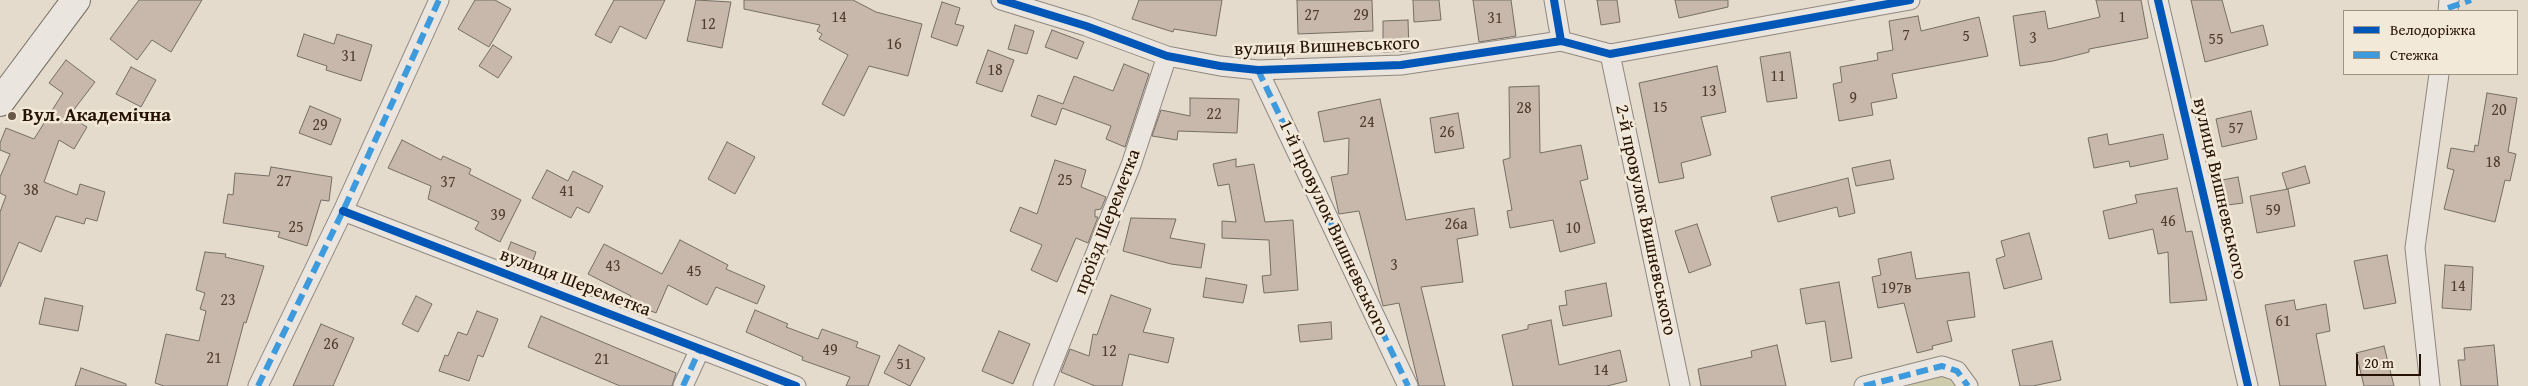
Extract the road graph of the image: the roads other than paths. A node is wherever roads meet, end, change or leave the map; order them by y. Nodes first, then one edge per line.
1 (76, 0) edge
2 (439, 0) edge
3 (1001, 0) edge
4 (1554, 0) edge
5 (1910, 0) edge
6 (2158, 0) edge
7 (1561, 41) junction
8 (1610, 54) junction
9 (1167, 56) junction
10 (1258, 70) junction
11 (2439, 75) edge
12 (0, 102) edge
13 (343, 211) junction
14 (700, 349) junction
15 (258, 386) edge
16 (683, 386) edge
17 (796, 386) edge
18 (1043, 386) edge
19 (1408, 386) edge
20 (1680, 386) edge
21 (1864, 386) edge
22 (1968, 386) edge
23 (2248, 386) edge
24 (2430, 386) edge

1 - 12 street
2 - 13 street
3 - 9 street, вулиця Вишневського
4 - 7 street
5 - 8 street
6 - 23 street, вулиця Вишневського
7 - 8 street
7 - 10 street, вулиця Вишневського
8 - 20 street, 2-й провулок Вишневського
9 - 10 street, вулиця Вишневського
9 - 18 street, проїзд Шереметка
10 - 19 street, 1-й провулок Вишневського
11 - 24 street
13 - 14 street, вулиця Шереметка
13 - 15 street
14 - 16 street
14 - 17 street, вулиця Шереметка
21 - 22 street

